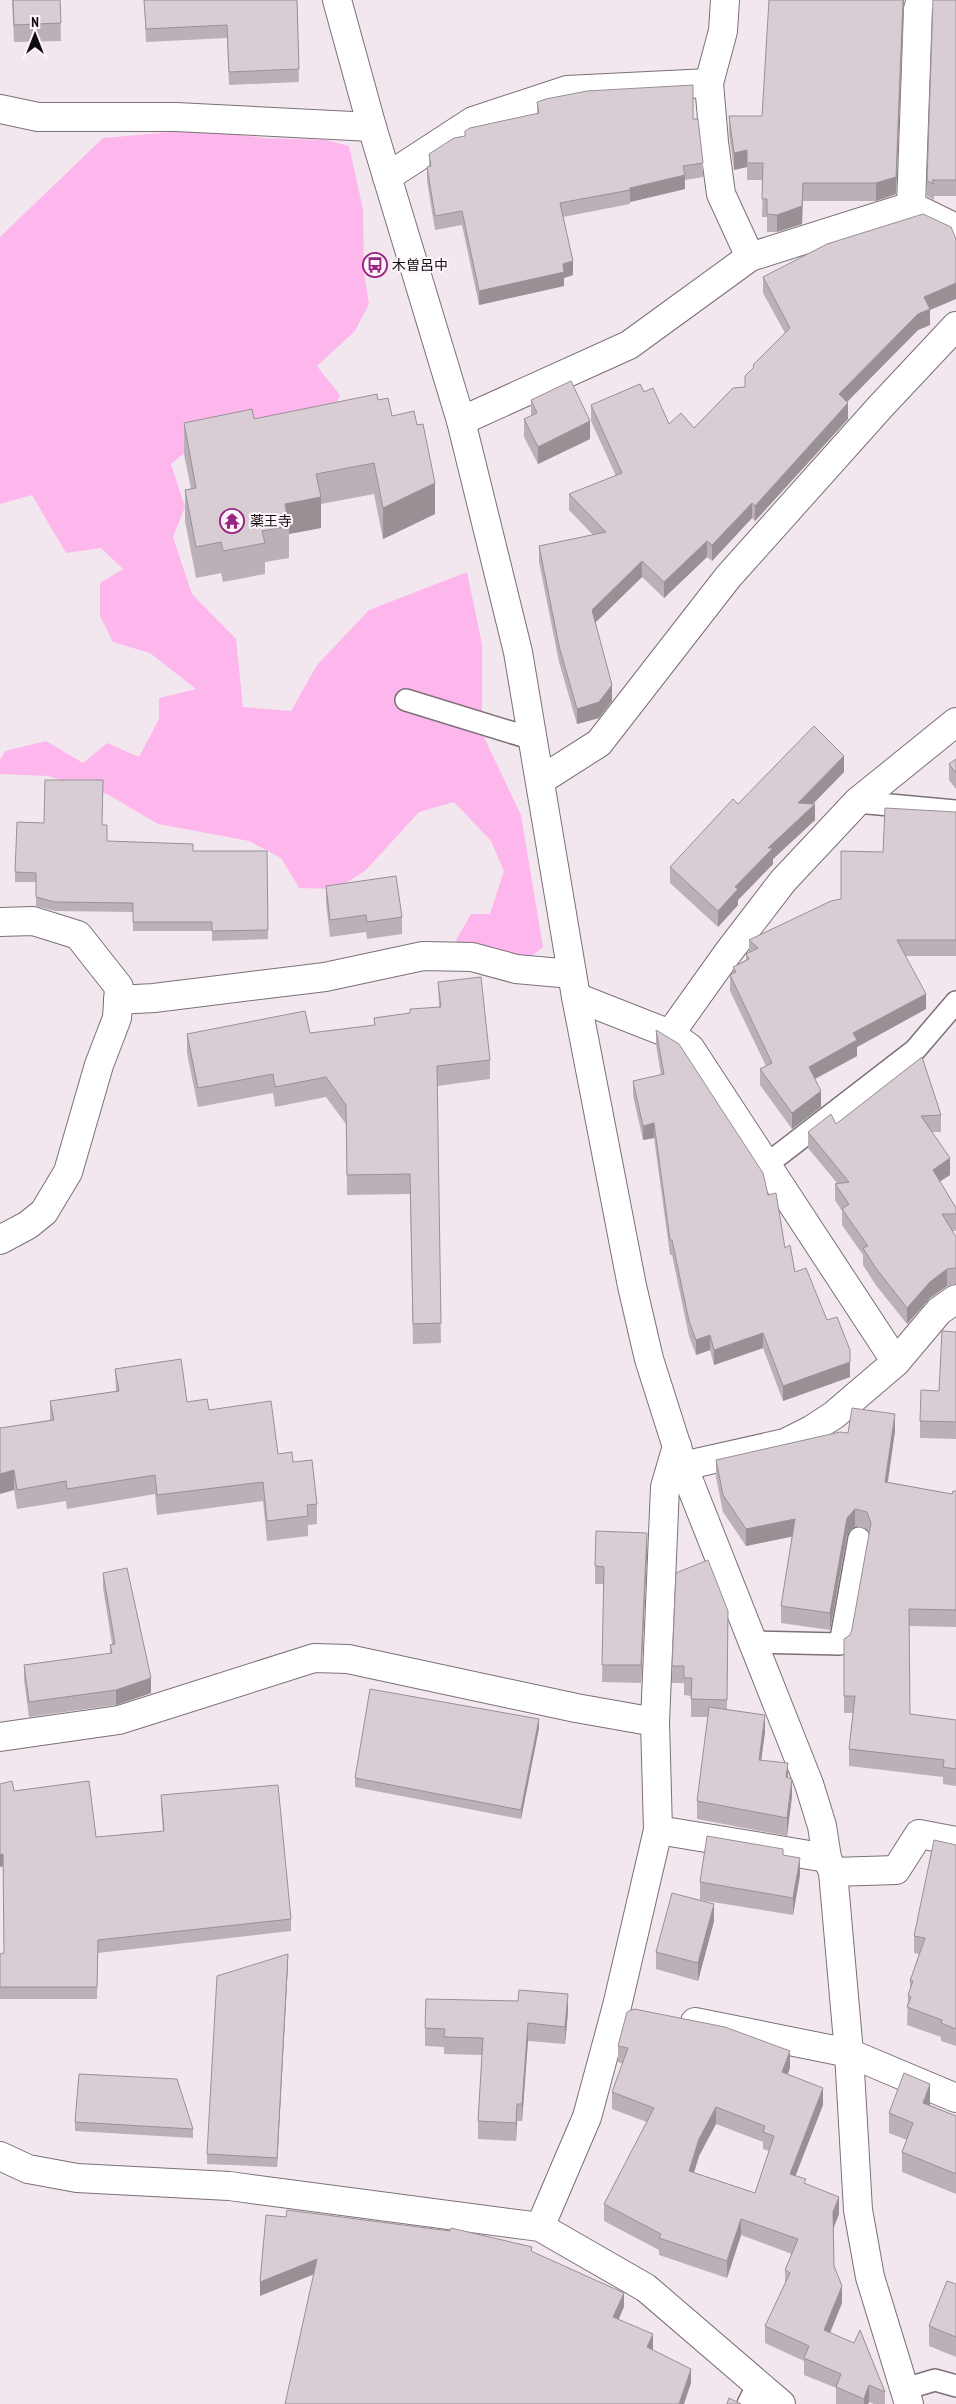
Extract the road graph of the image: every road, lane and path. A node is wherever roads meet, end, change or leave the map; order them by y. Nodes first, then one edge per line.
1 (337, 0) edge
2 (725, 0) edge
3 (922, 0) edge
4 (708, 83) junction
5 (0, 109) edge
6 (372, 127) junction
7 (387, 177) junction
8 (911, 206) junction
9 (956, 228) edge
10 (750, 257) junction
11 (956, 326) edge
12 (461, 421) junction
13 (406, 700) dead end
14 (956, 722) edge
15 (533, 739) junction
16 (541, 780) junction
17 (857, 802) junction
18 (956, 811) edge
19 (0, 922) edge
20 (574, 985) junction
21 (118, 1000) junction
22 (956, 1002) edge
23 (670, 1034) junction
24 (766, 1165) junction
25 (0, 1240) edge
26 (956, 1299) edge
27 (896, 1362) junction
28 (680, 1456) junction
29 (859, 1538) dead end
30 (753, 1642) junction
31 (655, 1722) junction
32 (0, 1737) edge
33 (658, 1830) junction
34 (956, 1841) edge
35 (830, 1865) junction
36 (617, 2006) junction
37 (646, 2012) edge
38 (675, 2018) edge
39 (849, 2054) junction
40 (956, 2098) edge
41 (0, 2156) edge
42 (540, 2227) junction
43 (956, 2386) edge
44 (753, 2394) edge
45 (907, 2397) edge
46 (781, 2404) edge

1 - 6 street
2 - 4 street
3 - 8 street
4 - 7 street
4 - 10 street
5 - 6 street
6 - 7 street
7 - 12 street
8 - 9 street
8 - 10 street
10 - 12 street
11 - 16 street
12 - 15 street
13 - 15 lane
14 - 17 street
15 - 16 street
16 - 20 street
17 - 18 lane
17 - 23 street
19 - 21 street
20 - 21 street
20 - 23 street
20 - 28 street
21 - 25 street
22 - 24 lane
23 - 24 street
24 - 27 street
26 - 27 street
27 - 28 street
28 - 30 street
28 - 31 street
29 - 30 lane
30 - 35 street
31 - 32 street
31 - 33 street
33 - 35 street
33 - 36 street
34 - 35 street
35 - 39 street
36 - 37 street
36 - 42 street
38 - 39 street
39 - 40 street
39 - 45 street
41 - 42 street
42 - 44 street
43 - 45 lane
44 - 46 street

